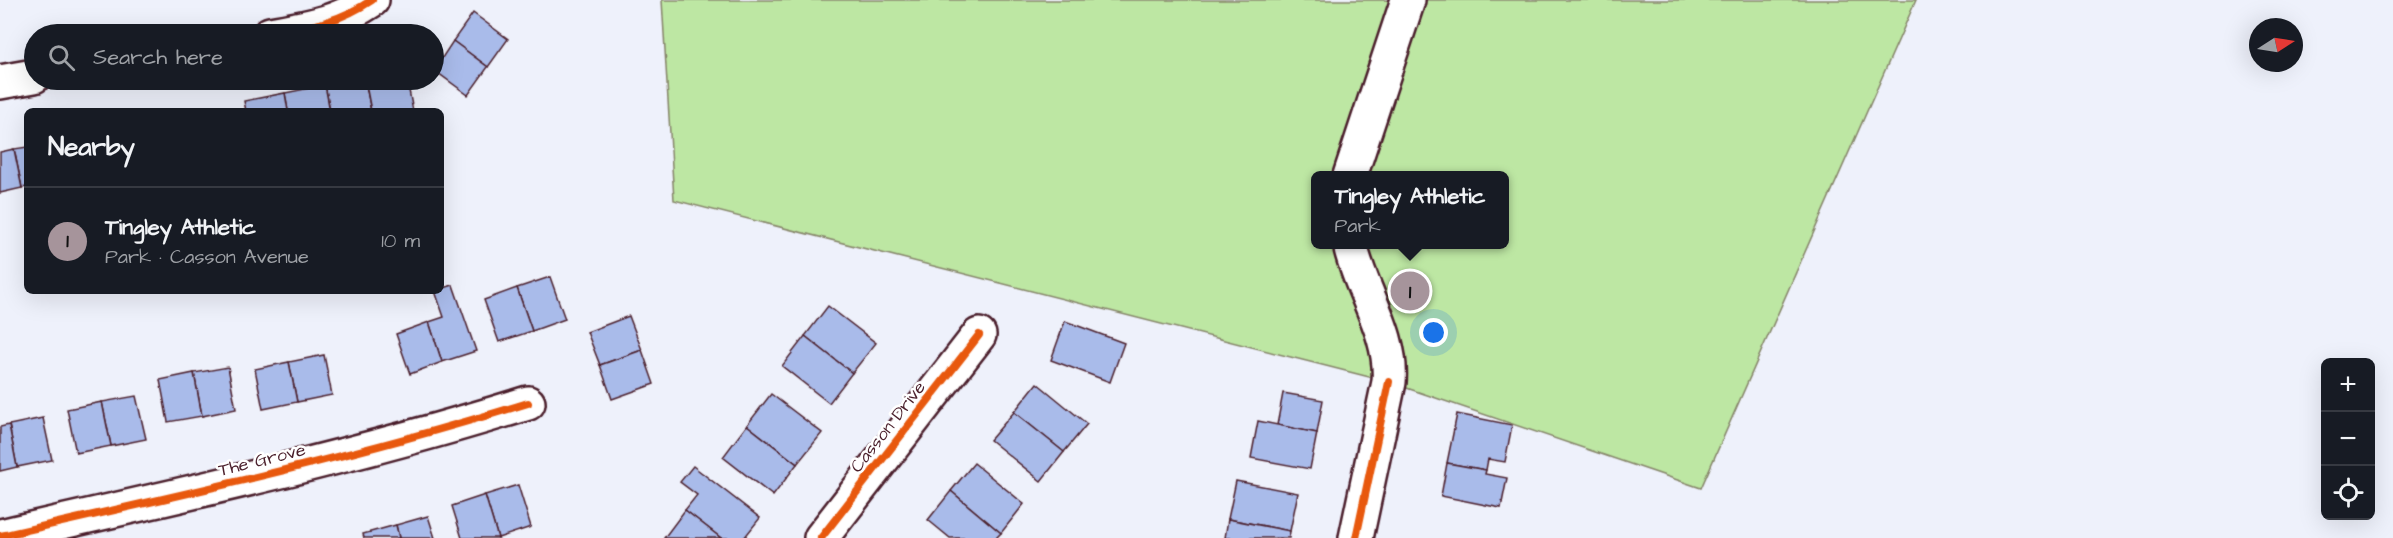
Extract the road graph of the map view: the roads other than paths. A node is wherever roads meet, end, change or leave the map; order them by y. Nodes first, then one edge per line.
1 (372, 0) edge
2 (1408, 0) edge
3 (324, 24) edge
4 (24, 78) edge
5 (0, 82) edge
6 (1352, 171) edge
7 (1351, 249) edge
8 (979, 335) dead end
9 (528, 404) dead end
10 (0, 536) edge
11 (821, 538) edge
12 (1356, 538) edge

1 - 3 street
2 - 6 street
4 - 5 street
7 - 12 street
8 - 11 street, Casson Drive
9 - 10 street, The Grove

